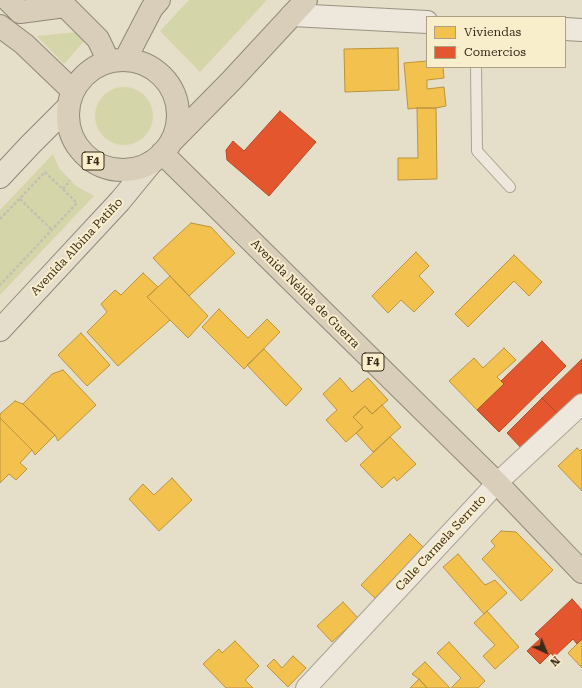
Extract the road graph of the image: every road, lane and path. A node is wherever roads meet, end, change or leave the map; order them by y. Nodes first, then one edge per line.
1 (159, 0) edge
2 (14, 6) edge
3 (299, 7) edge
4 (0, 18) edge
5 (426, 22) edge
6 (0, 26) edge
7 (566, 29) edge
8 (582, 30) edge
9 (117, 61) junction
10 (476, 68) edge
11 (71, 99) junction
12 (161, 153) junction
13 (0, 177) edge
14 (70, 180) dead end
15 (510, 187) dead end
16 (63, 189) junction
17 (20, 199) junction
18 (0, 220) edge
19 (52, 230) junction
20 (0, 285) edge
21 (0, 330) edge
22 (582, 404) edge
23 (496, 483) junction
24 (582, 572) edge
25 (306, 688) edge

1 - 9 highway
2 - 4 street
2 - 9 highway
3 - 5 main road
3 - 12 highway, Avenida Albina Patiño / F4
6 - 11 highway
7 - 8 main road
9 - 11 highway
9 - 12 highway, F4
10 - 15 lane
11 - 12 highway, F4
11 - 13 main road
12 - 21 main road, Avenida Albina Patiño / F4
12 - 23 highway, Avenida Nélida de Guerra / F4
14 - 16 path
16 - 17 path
16 - 19 path
17 - 18 path
17 - 19 path
19 - 20 path
22 - 23 street, Calle Carmela Serruto
23 - 24 highway, Avenida Nélida de Guerra / F4
23 - 25 street, Calle Carmela Serruto

